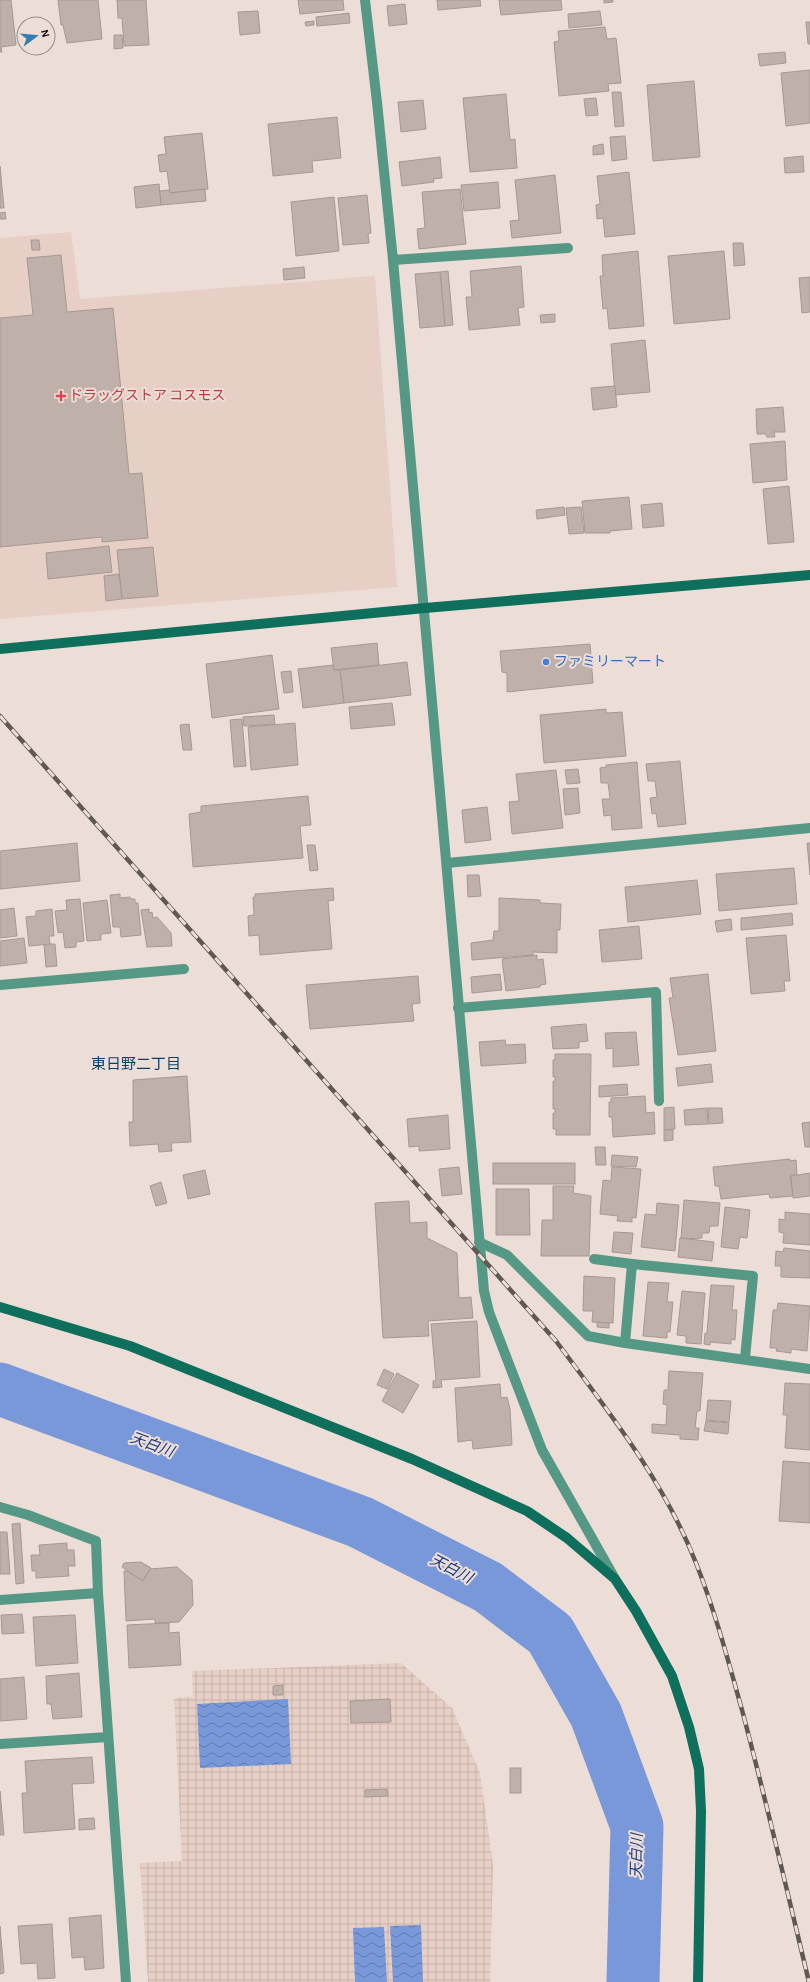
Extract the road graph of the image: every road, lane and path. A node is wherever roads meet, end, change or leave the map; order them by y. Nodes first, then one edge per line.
1 (365, 0) edge
2 (568, 248) dead end
3 (393, 260) junction
4 (810, 575) edge
5 (425, 608) junction
6 (0, 649) edge
7 (810, 828) edge
8 (447, 863) junction
9 (184, 969) dead end
10 (0, 985) edge
11 (458, 1008) junction
12 (659, 1102) dead end
13 (479, 1242) junction
14 (594, 1259) dead end
15 (632, 1264) junction
16 (0, 1307) edge
17 (624, 1343) junction
18 (745, 1358) junction
19 (810, 1369) edge
20 (0, 1506) edge
21 (614, 1579) junction
22 (98, 1593) junction
23 (0, 1600) edge
24 (108, 1737) junction
25 (0, 1744) edge
26 (126, 1982) edge
27 (698, 1982) edge

1 - 3 street
2 - 3 street
3 - 5 street
4 - 5 street
5 - 6 street
5 - 8 street
7 - 8 street
8 - 11 street
9 - 10 street
11 - 12 street
11 - 13 street
13 - 17 street
13 - 21 street
14 - 15 street
15 - 17 street
15 - 18 street
16 - 21 street
17 - 18 street
18 - 19 street
20 - 22 street
21 - 27 street
22 - 23 street
22 - 24 street
24 - 25 street
24 - 26 street

